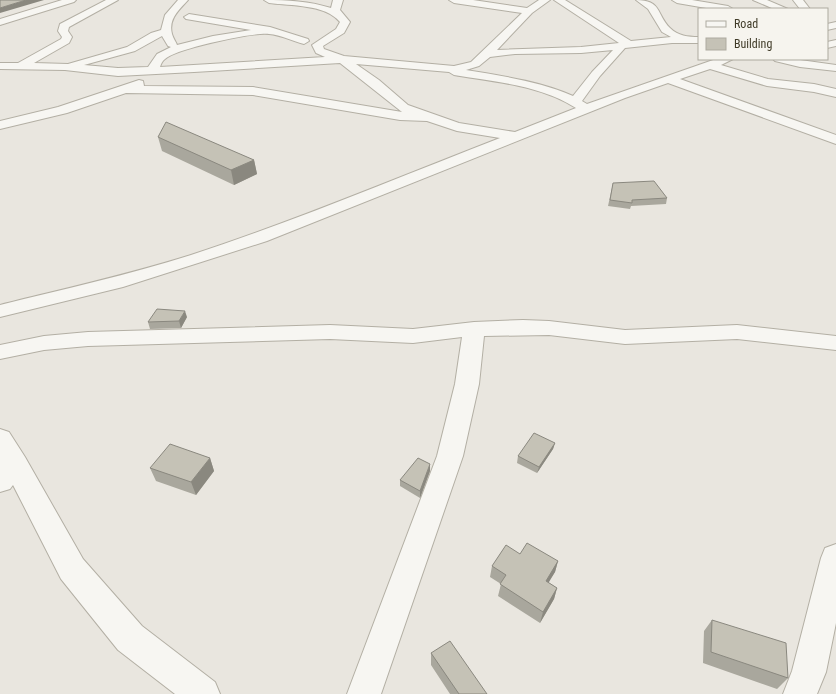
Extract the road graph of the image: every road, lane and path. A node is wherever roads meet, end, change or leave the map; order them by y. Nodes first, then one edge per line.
1 (71, 0) edge
2 (113, 0) edge
3 (183, 0) edge
4 (269, 0) edge
5 (338, 0) edge
6 (454, 0) edge
7 (546, 0) edge
8 (559, 0) edge
9 (641, 0) edge
10 (677, 0) edge
11 (758, 0) edge
12 (798, 0) edge
13 (722, 8) edge
14 (780, 8) edge
15 (804, 8) edge
16 (529, 11) junction
17 (337, 13) junction
18 (189, 17) dead end
19 (0, 22) edge
20 (345, 22) junction
21 (270, 30) junction
22 (165, 32) junction
23 (683, 40) junction
24 (698, 40) edge
25 (304, 41) junction
26 (625, 45) junction
27 (291, 46) dead end
28 (176, 49) junction
29 (277, 52) dead end
30 (487, 54) junction
31 (342, 59) junction
32 (724, 60) edge
33 (783, 60) edge
34 (710, 65) junction
35 (0, 66) edge
36 (236, 66) junction
37 (17, 67) junction
38 (65, 67) junction
39 (440, 68) junction
40 (836, 68) edge
41 (194, 69) junction
42 (155, 70) junction
43 (668, 79) junction
44 (126, 89) junction
45 (836, 93) edge
46 (581, 105) junction
47 (426, 117) junction
48 (0, 125) edge
49 (516, 136) junction
50 (836, 140) edge
51 (0, 310) edge
52 (474, 329) junction
53 (836, 343) edge
54 (0, 352) edge
55 (0, 439) edge
56 (8, 473) edge
57 (836, 558) edge
58 (830, 603) edge
59 (203, 694) edge
60 (364, 694) edge
61 (800, 694) edge

1 - 19 street
2 - 37 street
3 - 22 street
4 - 17 street
5 - 17 street
6 - 16 street
7 - 16 street
8 - 26 street
9 - 23 street
10 - 13 street
11 - 14 street
12 - 15 street
16 - 30 street
17 - 20 street
18 - 21 street
20 - 25 street
20 - 31 street
21 - 25 street
21 - 28 street
22 - 28 street
22 - 38 street
23 - 24 street
23 - 26 street
25 - 27 street
26 - 30 street
26 - 46 street
28 - 42 street
29 - 36 street
30 - 39 street
31 - 36 street
31 - 39 street
31 - 47 street
32 - 34 street
33 - 40 street
34 - 43 street
34 - 45 street
35 - 37 street
36 - 41 street
37 - 38 street
38 - 42 street
39 - 46 street
41 - 42 street
41 - 44 street
43 - 46 street
43 - 50 street
44 - 47 street
44 - 48 street
46 - 49 street
47 - 49 street
49 - 51 street
52 - 53 street
52 - 54 street
52 - 60 street
55 - 56 street
56 - 59 street
57 - 58 street
58 - 61 street

